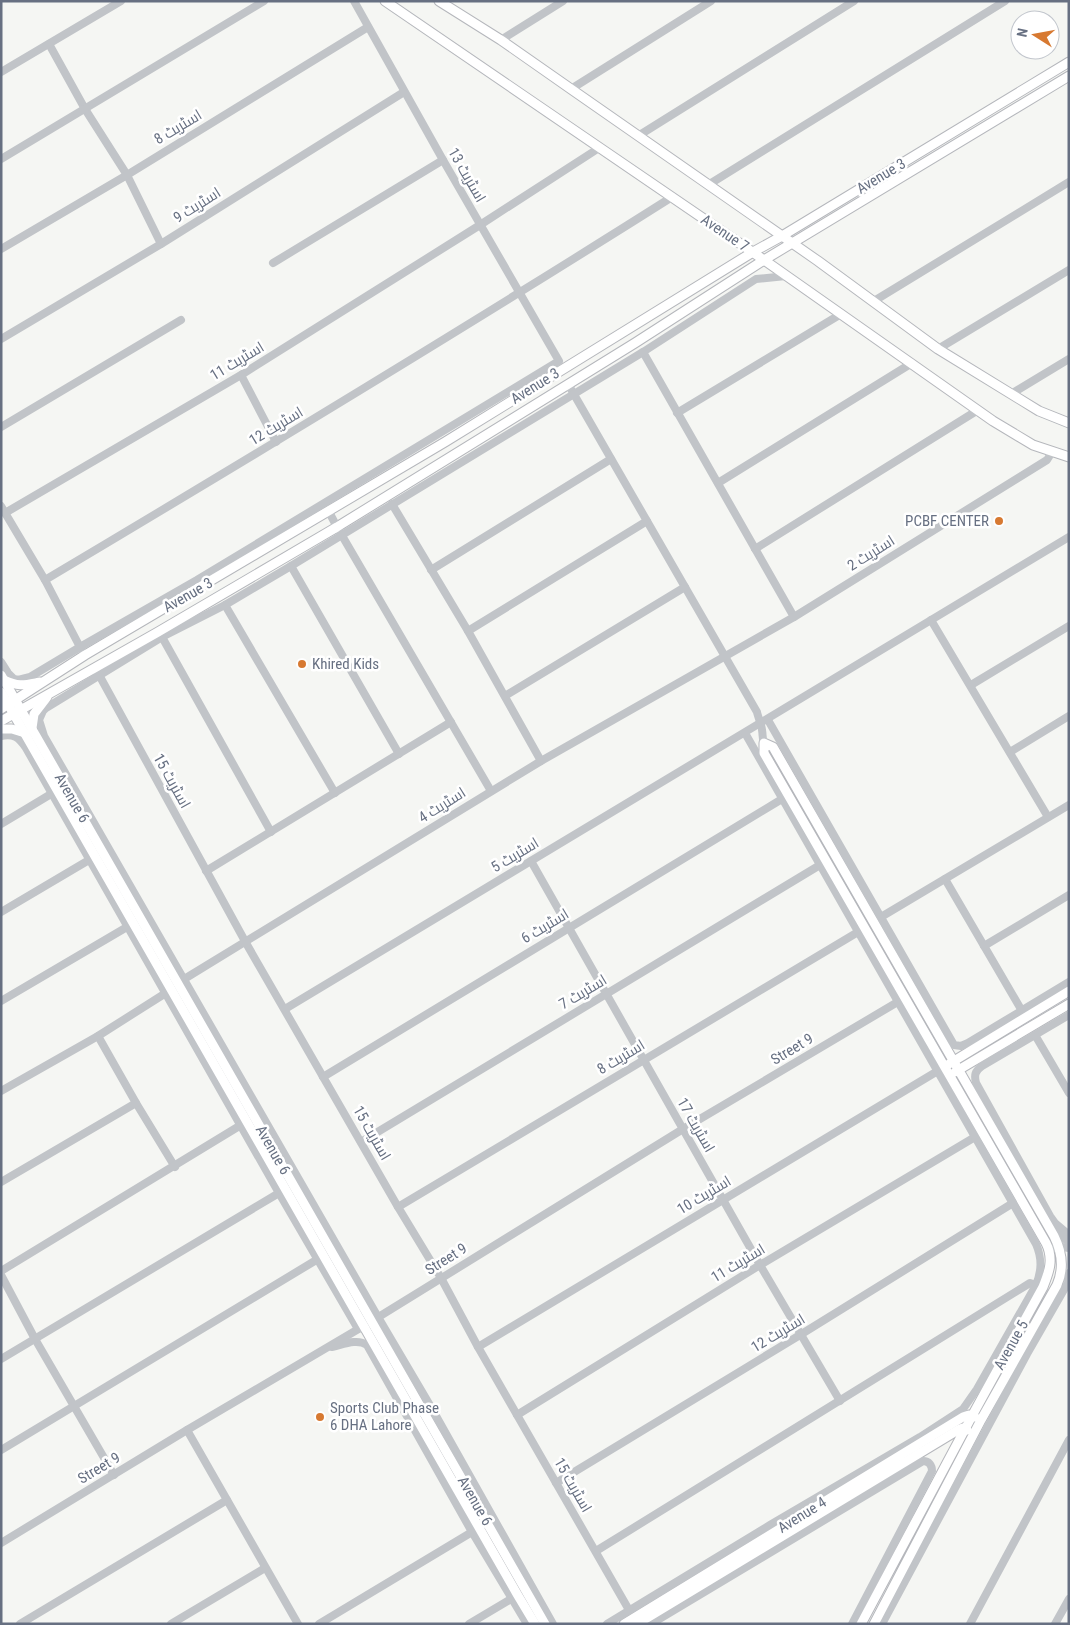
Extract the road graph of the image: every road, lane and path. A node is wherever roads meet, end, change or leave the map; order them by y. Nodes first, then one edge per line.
1 (121, 1) edge
2 (264, 1) edge
3 (354, 1) edge
4 (385, 1) edge
5 (439, 1) edge
6 (563, 1) edge
7 (711, 1) edge
8 (854, 1) edge
9 (1005, 1) edge
10 (368, 27) junction
11 (500, 40) junction
12 (49, 44) junction
13 (1069, 62) edge
14 (1, 72) edge
15 (1069, 76) edge
16 (571, 89) junction
17 (404, 92) junction
18 (85, 109) junction
19 (638, 136) junction
20 (599, 148) junction
21 (1, 159) edge
22 (443, 160) junction
23 (127, 175) junction
24 (1069, 182) edge
25 (708, 185) junction
26 (672, 197) junction
27 (480, 225) junction
28 (782, 236) junction
29 (161, 244) junction
30 (792, 244) junction
31 (1, 249) edge
32 (753, 252) junction
33 (764, 260) junction
34 (273, 263) dead end
35 (1069, 270) edge
36 (786, 276) junction
37 (733, 280) junction
38 (739, 290) junction
39 (520, 293) junction
40 (874, 301) junction
41 (841, 314) junction
42 (181, 320) dead end
43 (1, 339) edge
44 (938, 349) junction
45 (642, 352) junction
46 (1069, 359) edge
47 (912, 363) junction
48 (241, 375) junction
49 (568, 384) junction
50 (574, 393) junction
51 (1011, 394) junction
52 (978, 410) junction
53 (677, 413) junction
54 (1069, 423) edge
55 (1, 427) edge
56 (276, 442) junction
57 (1052, 452) junction
58 (1069, 457) edge
59 (610, 459) junction
60 (718, 483) junction
61 (392, 504) junction
62 (3, 510) edge
63 (329, 512) junction
64 (647, 521) junction
65 (339, 531) junction
66 (1069, 537) edge
67 (755, 549) junction
68 (291, 566) junction
69 (431, 570) junction
70 (45, 580) junction
71 (685, 588) junction
72 (225, 605) junction
73 (794, 617) junction
74 (931, 620) junction
75 (1069, 626) edge
76 (468, 631) junction
77 (162, 637) junction
78 (80, 647) junction
79 (85, 655) junction
80 (725, 655) junction
81 (1, 662) edge
82 (95, 667) junction
83 (99, 676) junction
84 (3, 678) edge
85 (44, 681) junction
86 (970, 685) junction
87 (1, 692) edge
88 (50, 694) junction
89 (505, 696) junction
90 (12, 707) edge
91 (1069, 716) edge
92 (768, 720) junction
93 (1, 721) edge
94 (451, 722) junction
95 (760, 724) junction
96 (1, 729) edge
97 (28, 731) junction
98 (745, 733) junction
99 (1, 736) edge
100 (35, 742) junction
101 (764, 743) junction
102 (1010, 752) junction
103 (399, 754) junction
104 (541, 761) junction
105 (492, 791) junction
106 (335, 793) junction
107 (51, 794) junction
108 (782, 799) junction
109 (1069, 804) edge
110 (1048, 817) junction
111 (1, 824) edge
112 (271, 832) junction
113 (89, 860) junction
114 (531, 861) junction
115 (820, 865) junction
116 (206, 871) junction
117 (945, 879) junction
118 (1069, 895) edge
119 (870, 905) junction
120 (1, 912) edge
121 (881, 917) junction
122 (127, 927) junction
123 (569, 927) junction
124 (858, 932) junction
125 (246, 943) junction
126 (984, 946) junction
127 (1069, 982) edge
128 (174, 987) junction
129 (1069, 992) edge
130 (607, 994) junction
131 (901, 1000) junction
132 (1, 1001) edge
133 (1069, 1004) edge
134 (285, 1009) junction
135 (1022, 1011) junction
136 (1069, 1015) edge
137 (1036, 1035) junction
138 (98, 1036) junction
139 (947, 1042) junction
140 (970, 1047) junction
141 (644, 1059) junction
142 (954, 1061) junction
143 (941, 1069) junction
144 (959, 1070) junction
145 (949, 1076) junction
146 (324, 1077) junction
147 (1, 1092) edge
148 (1069, 1094) edge
149 (136, 1103) junction
150 (241, 1125) junction
151 (683, 1129) junction
152 (975, 1137) junction
153 (361, 1142) junction
154 (175, 1167) junction
155 (1, 1182) edge
156 (279, 1193) junction
157 (723, 1199) junction
158 (1013, 1203) junction
159 (398, 1207) junction
160 (1050, 1228) junction
161 (1069, 1236) edge
162 (1069, 1242) edge
163 (1064, 1252) edge
164 (1050, 1253) junction
165 (318, 1259) junction
166 (760, 1266) junction
167 (1, 1271) edge
168 (1069, 1273) edge
169 (1, 1275) edge
170 (441, 1278) junction
171 (1059, 1280) junction
172 (1069, 1281) edge
173 (1036, 1284) junction
174 (368, 1323) junction
175 (800, 1336) junction
176 (35, 1339) junction
177 (1011, 1344) junction
178 (478, 1347) junction
179 (324, 1349) junction
180 (1021, 1350) junction
181 (1, 1359) edge
182 (840, 1400) junction
183 (74, 1406) junction
184 (517, 1415) junction
185 (972, 1416) junction
186 (981, 1420) junction
187 (965, 1429) junction
188 (187, 1430) junction
189 (974, 1434) junction
190 (1069, 1440) edge
191 (1, 1450) edge
192 (114, 1475) junction
193 (556, 1484) junction
194 (227, 1500) junction
195 (472, 1532) junction
196 (1, 1543) edge
197 (596, 1551) junction
198 (265, 1568) junction
199 (512, 1599) junction
200 (1069, 1599) edge
201 (630, 1610) junction
202 (20, 1624) edge
203 (170, 1624) edge
204 (298, 1624) edge
205 (319, 1624) edge
206 (469, 1624) edge
207 (527, 1624) edge
208 (535, 1624) edge
209 (545, 1624) edge
210 (553, 1624) edge
211 (607, 1624) edge
212 (624, 1624) edge
213 (638, 1624) edge
214 (651, 1624) edge
215 (852, 1624) edge
216 (861, 1624) edge
217 (874, 1624) edge
218 (882, 1624) edge
219 (970, 1624) edge
220 (1055, 1624) edge

1 - 12 street
2 - 18 street
3 - 10 street, اسٹریٹ 13
4 - 20 main road, Avenue 7
5 - 11 main road, Avenue 7
6 - 11 street
7 - 16 street
8 - 19 street
9 - 25 street
10 - 17 street, اسٹریٹ 13
10 - 23 street, اسٹریٹ 8
11 - 16 main road, Avenue 7
12 - 14 street
12 - 18 street
13 - 28 main road, Avenue 3
15 - 30 main road, Avenue 3
16 - 19 main road, Avenue 7
17 - 22 street, اسٹریٹ 13
17 - 29 street, اسٹریٹ 9
18 - 21 street
18 - 23 street
19 - 25 main road, Avenue 7
20 - 26 main road, Avenue 7
20 - 27 street, اسٹریٹ 11
22 - 27 street, اسٹریٹ 13
22 - 34 street
23 - 29 street
23 - 31 street, اسٹریٹ 8
24 - 40 street
25 - 28 main road, Avenue 7
26 - 32 main road, Avenue 7
26 - 39 street, اسٹریٹ 12
27 - 39 street, اسٹریٹ 13
27 - 48 street, اسٹریٹ 11
28 - 30 main road, Avenue 7
28 - 32 main road, Avenue 3
29 - 43 street, اسٹریٹ 9
30 - 33 main road, Avenue 3
30 - 40 main road, Avenue 7
32 - 33 main road, Avenue 7
32 - 63 main road, Avenue 3
33 - 36 main road, Avenue 7
33 - 37 main road, Avenue 3
35 - 44 street
36 - 38 street
36 - 41 main road, Avenue 7
37 - 38 street
37 - 49 main road, Avenue 3
38 - 45 street
39 - 56 street, اسٹریٹ 12
39 - 78 street, اسٹریٹ 13
40 - 44 main road, Avenue 7
41 - 47 main road, Avenue 7
41 - 53 street
42 - 55 street
44 - 51 main road, Avenue 7
45 - 50 street
45 - 53 street
46 - 51 street
47 - 52 main road, Avenue 7
47 - 60 street
48 - 56 street
48 - 62 street, اسٹریٹ 11
49 - 50 street
49 - 65 main road, Avenue 3
50 - 59 street
50 - 61 street
51 - 54 main road, Avenue 7
52 - 57 main road, Avenue 7
52 - 67 street
53 - 60 street
56 - 70 street, اسٹریٹ 12
57 - 58 main road, Avenue 7
57 - 73 street, اسٹریٹ 2
59 - 64 street
59 - 69 street
60 - 67 street
61 - 65 street
61 - 69 street
62 - 70 street
63 - 65 street
63 - 79 main road, Avenue 3
64 - 71 street
64 - 76 street
65 - 68 street
65 - 82 main road, Avenue 3
65 - 94 street
66 - 74 street, اسٹریٹ 5
67 - 73 street
68 - 72 street
68 - 103 street
69 - 76 street
70 - 78 street
71 - 80 street
71 - 89 street
72 - 77 street
72 - 106 street
73 - 80 street, اسٹریٹ 2
74 - 86 street
74 - 92 street, اسٹریٹ 5
75 - 86 street
76 - 89 street
77 - 83 street
77 - 112 street
78 - 79 street
78 - 81 street
79 - 85 main road, Avenue 3
80 - 95 street
80 - 104 street, اسٹریٹ 4
82 - 83 street, اسٹریٹ 15
82 - 88 main road, Avenue 3
83 - 100 street
83 - 116 street, اسٹریٹ 15
84 - 85 main road
84 - 90 main road, Avenue 6
85 - 90 main road, Avenue 3
86 - 102 street
87 - 90 main road, Avenue 6
88 - 90 main road, Avenue 3
88 - 97 main road
89 - 104 street
90 - 93 main road, Avenue 3
90 - 97 main road, Avenue 6
91 - 102 street
92 - 95 street, اسٹریٹ 5
92 - 119 street
94 - 103 street
94 - 105 street
95 - 98 street, اسٹریٹ 5
95 - 101 street
96 - 97 main road
97 - 100 main road, Avenue 6
98 - 108 street
98 - 114 street, اسٹریٹ 5
99 - 100 street
100 - 107 street
100 - 128 main road, Avenue 6
101 - 119 main road
101 - 131 main road
102 - 110 street
103 - 106 street
104 - 105 street, اسٹریٹ 4
105 - 125 street, اسٹریٹ 4
106 - 112 street
107 - 111 street
107 - 113 street
108 - 115 street
108 - 123 street, اسٹریٹ 6
109 - 110 street
110 - 117 street
112 - 116 street
113 - 120 street
113 - 122 street
114 - 123 street, اسٹریٹ 17
114 - 134 street, اسٹریٹ 5
115 - 124 street
115 - 130 street, اسٹریٹ 7
116 - 125 street, اسٹریٹ 15
117 - 121 street
117 - 126 street
118 - 126 street
119 - 121 street
119 - 139 main road
121 - 139 street
122 - 128 street
122 - 132 street
123 - 130 street, اسٹریٹ 17
123 - 146 street, اسٹریٹ 6
124 - 131 street
124 - 141 street, اسٹریٹ 8
125 - 128 street, اسٹریٹ 4
125 - 134 street, اسٹریٹ 15
126 - 135 street
127 - 135 street
128 - 138 street, اسٹریٹ 4
128 - 150 street
128 - 174 main road, Avenue 6
129 - 140 main road
130 - 141 street, اسٹریٹ 17
130 - 153 street, اسٹریٹ 7
131 - 143 main road
131 - 151 street, Street 9
133 - 144 main road
134 - 146 street, اسٹریٹ 15
135 - 140 street
136 - 137 street
137 - 148 street
137 - 161 street
138 - 147 street, اسٹریٹ 4
138 - 149 street
139 - 140 street
139 - 142 main road
140 - 142 main road
141 - 151 street, اسٹریٹ 17
141 - 159 street, اسٹریٹ 8
142 - 143 main road
142 - 144 main road
143 - 145 main road
143 - 152 street
143 - 157 street, اسٹریٹ 10
144 - 145 main road
144 - 160 main road
145 - 164 main road
146 - 153 street, اسٹریٹ 15
149 - 154 street
149 - 155 street
150 - 154 street
150 - 156 street
151 - 157 street, اسٹریٹ 17
151 - 170 street, Street 9
152 - 158 street
152 - 166 street, اسٹریٹ 11
153 - 159 street, اسٹریٹ 15
154 - 167 street
156 - 165 street
156 - 176 street
157 - 166 street, اسٹریٹ 17
157 - 178 street, اسٹریٹ 10
158 - 173 street
158 - 175 street, اسٹریٹ 12
159 - 170 street, اسٹریٹ 15
160 - 162 street
160 - 163 main road
163 - 164 street
163 - 171 main road, Avenue 5
164 - 177 main road, Avenue 5
165 - 174 street
165 - 183 street
166 - 175 street, اسٹریٹ 17
166 - 184 street, اسٹریٹ 11
168 - 171 street
169 - 176 street
170 - 174 street, Street 9
170 - 178 street, اسٹریٹ 15
171 - 180 main road, Avenue 5
172 - 218 street
173 - 182 street
173 - 201 street
174 - 179 street, Street 9
174 - 208 main road, Avenue 6
174 - 209 main road, Avenue 6
174 - 210 street
175 - 182 street, اسٹریٹ 17
175 - 193 street, اسٹریٹ 12
176 - 181 street
176 - 183 street
177 - 180 street
177 - 185 main road, Avenue 5
178 - 184 street, اسٹریٹ 15
179 - 188 street, Street 9
179 - 195 street
180 - 186 main road, Avenue 5
182 - 197 street
183 - 191 street
183 - 192 street
184 - 193 street, اسٹریٹ 15
185 - 186 main road
185 - 187 main road, Avenue 5
185 - 212 main road, Avenue 4
186 - 189 main road, Avenue 5
187 - 189 main road
187 - 213 main road, Avenue 4
187 - 216 main road, Avenue 5
188 - 192 street, Street 9
188 - 194 street
189 - 217 main road, Avenue 5
190 - 219 street
192 - 196 street, Street 9
193 - 197 street, اسٹریٹ 15
194 - 198 street
194 - 202 street
195 - 199 street
195 - 205 street
197 - 201 street, اسٹریٹ 15
198 - 203 street
198 - 204 street
199 - 206 street
199 - 207 street
200 - 220 street
201 - 211 street
214 - 215 street

